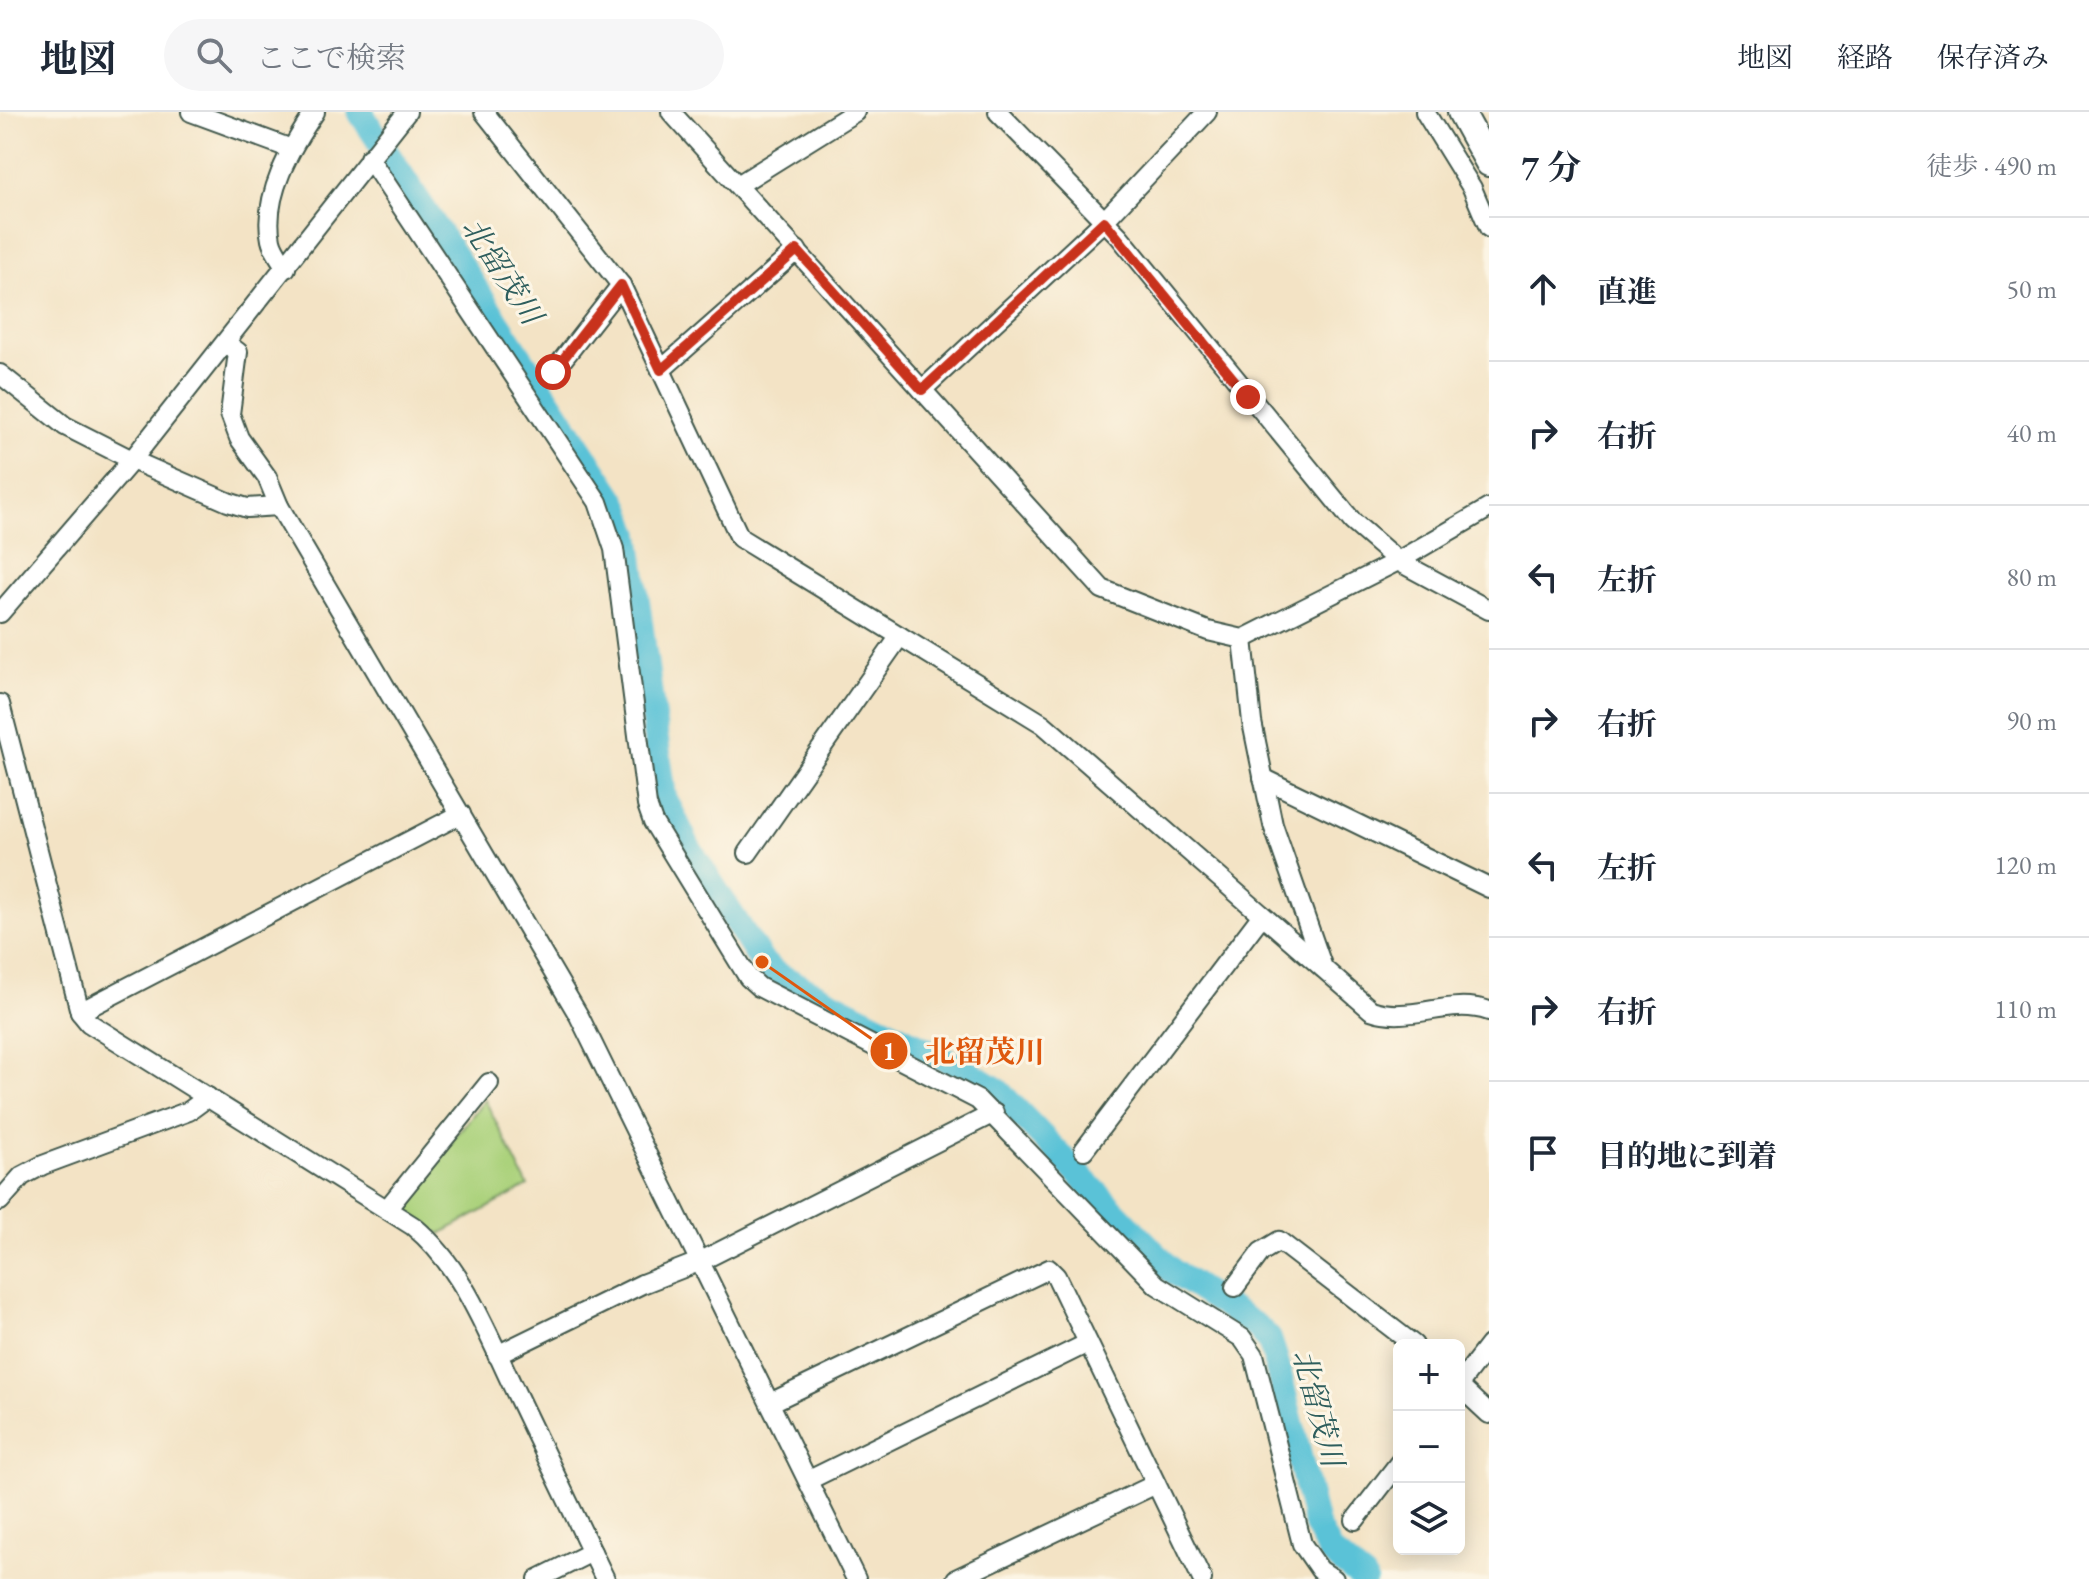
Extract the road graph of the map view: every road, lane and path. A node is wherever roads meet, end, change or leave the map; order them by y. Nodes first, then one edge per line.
1 (191, 112) edge
2 (315, 112) edge
3 (407, 112) edge
4 (484, 112) edge
5 (671, 112) edge
6 (855, 112) edge
7 (998, 112) edge
8 (1207, 112) edge
9 (1425, 112) edge
10 (1461, 112) edge
11 (289, 148) junction
12 (372, 155) junction
13 (1489, 163) edge
14 (738, 185) junction
15 (1104, 221) junction
16 (1489, 228) edge
17 (797, 250) junction
18 (286, 268) junction
19 (621, 285) junction
20 (226, 343) junction
21 (661, 370) junction
22 (553, 372) dead end
23 (0, 374) edge
24 (922, 390) junction
25 (132, 460) junction
26 (279, 506) junction
27 (1489, 508) edge
28 (1398, 561) junction
29 (1489, 610) edge
30 (0, 613) edge
31 (900, 636) junction
32 (1243, 639) junction
33 (0, 704) edge
34 (1263, 778) junction
35 (461, 814) junction
36 (748, 853) dead end
37 (1489, 888) edge
38 (1262, 915) junction
39 (1324, 970) junction
40 (1489, 1011) edge
41 (80, 1012) junction
42 (489, 1083) dead end
43 (208, 1097) junction
44 (994, 1113) junction
45 (1084, 1150) dead end
46 (0, 1201) edge
47 (387, 1209) junction
48 (701, 1261) junction
49 (1235, 1287) dead end
50 (1406, 1339) edge
51 (1088, 1343) junction
52 (1489, 1345) edge
53 (497, 1355) junction
54 (1465, 1377) edge
55 (1465, 1391) edge
56 (772, 1402) junction
57 (1489, 1414) edge
58 (1393, 1471) edge
59 (809, 1480) junction
60 (1156, 1484) junction
61 (1355, 1520) dead end
62 (592, 1552) junction
63 (538, 1579) edge
64 (605, 1579) edge
65 (856, 1579) edge
66 (956, 1579) edge
67 (1202, 1579) edge
68 (1334, 1579) edge

1 - 11 street
2 - 11 street
3 - 12 street
4 - 19 street
5 - 14 street
6 - 14 street
7 - 15 street
8 - 15 street
9 - 16 street
10 - 13 highway
11 - 18 street
12 - 18 street
12 - 44 street
14 - 17 street
15 - 24 street
15 - 28 street
17 - 21 street
17 - 24 street
18 - 20 street
19 - 21 street
19 - 22 street
20 - 25 street
20 - 26 street
21 - 31 street
23 - 25 street
24 - 32 street
25 - 26 street
25 - 30 street
26 - 35 street
27 - 28 street
28 - 29 street
28 - 32 street
31 - 36 street
31 - 38 street
32 - 34 street
33 - 41 street
34 - 37 street
34 - 39 street
35 - 41 street
35 - 48 street
38 - 39 street
38 - 45 street
39 - 40 street
41 - 43 street
42 - 47 street
43 - 46 street
43 - 47 street
44 - 48 street
44 - 68 street
47 - 53 street
48 - 53 street
48 - 56 street
49 - 50 street
51 - 56 street
51 - 59 street
51 - 60 street
52 - 54 street
53 - 62 street
55 - 57 street
56 - 59 street
58 - 61 street
59 - 65 street
60 - 66 street
60 - 67 street
62 - 63 street
62 - 64 street

